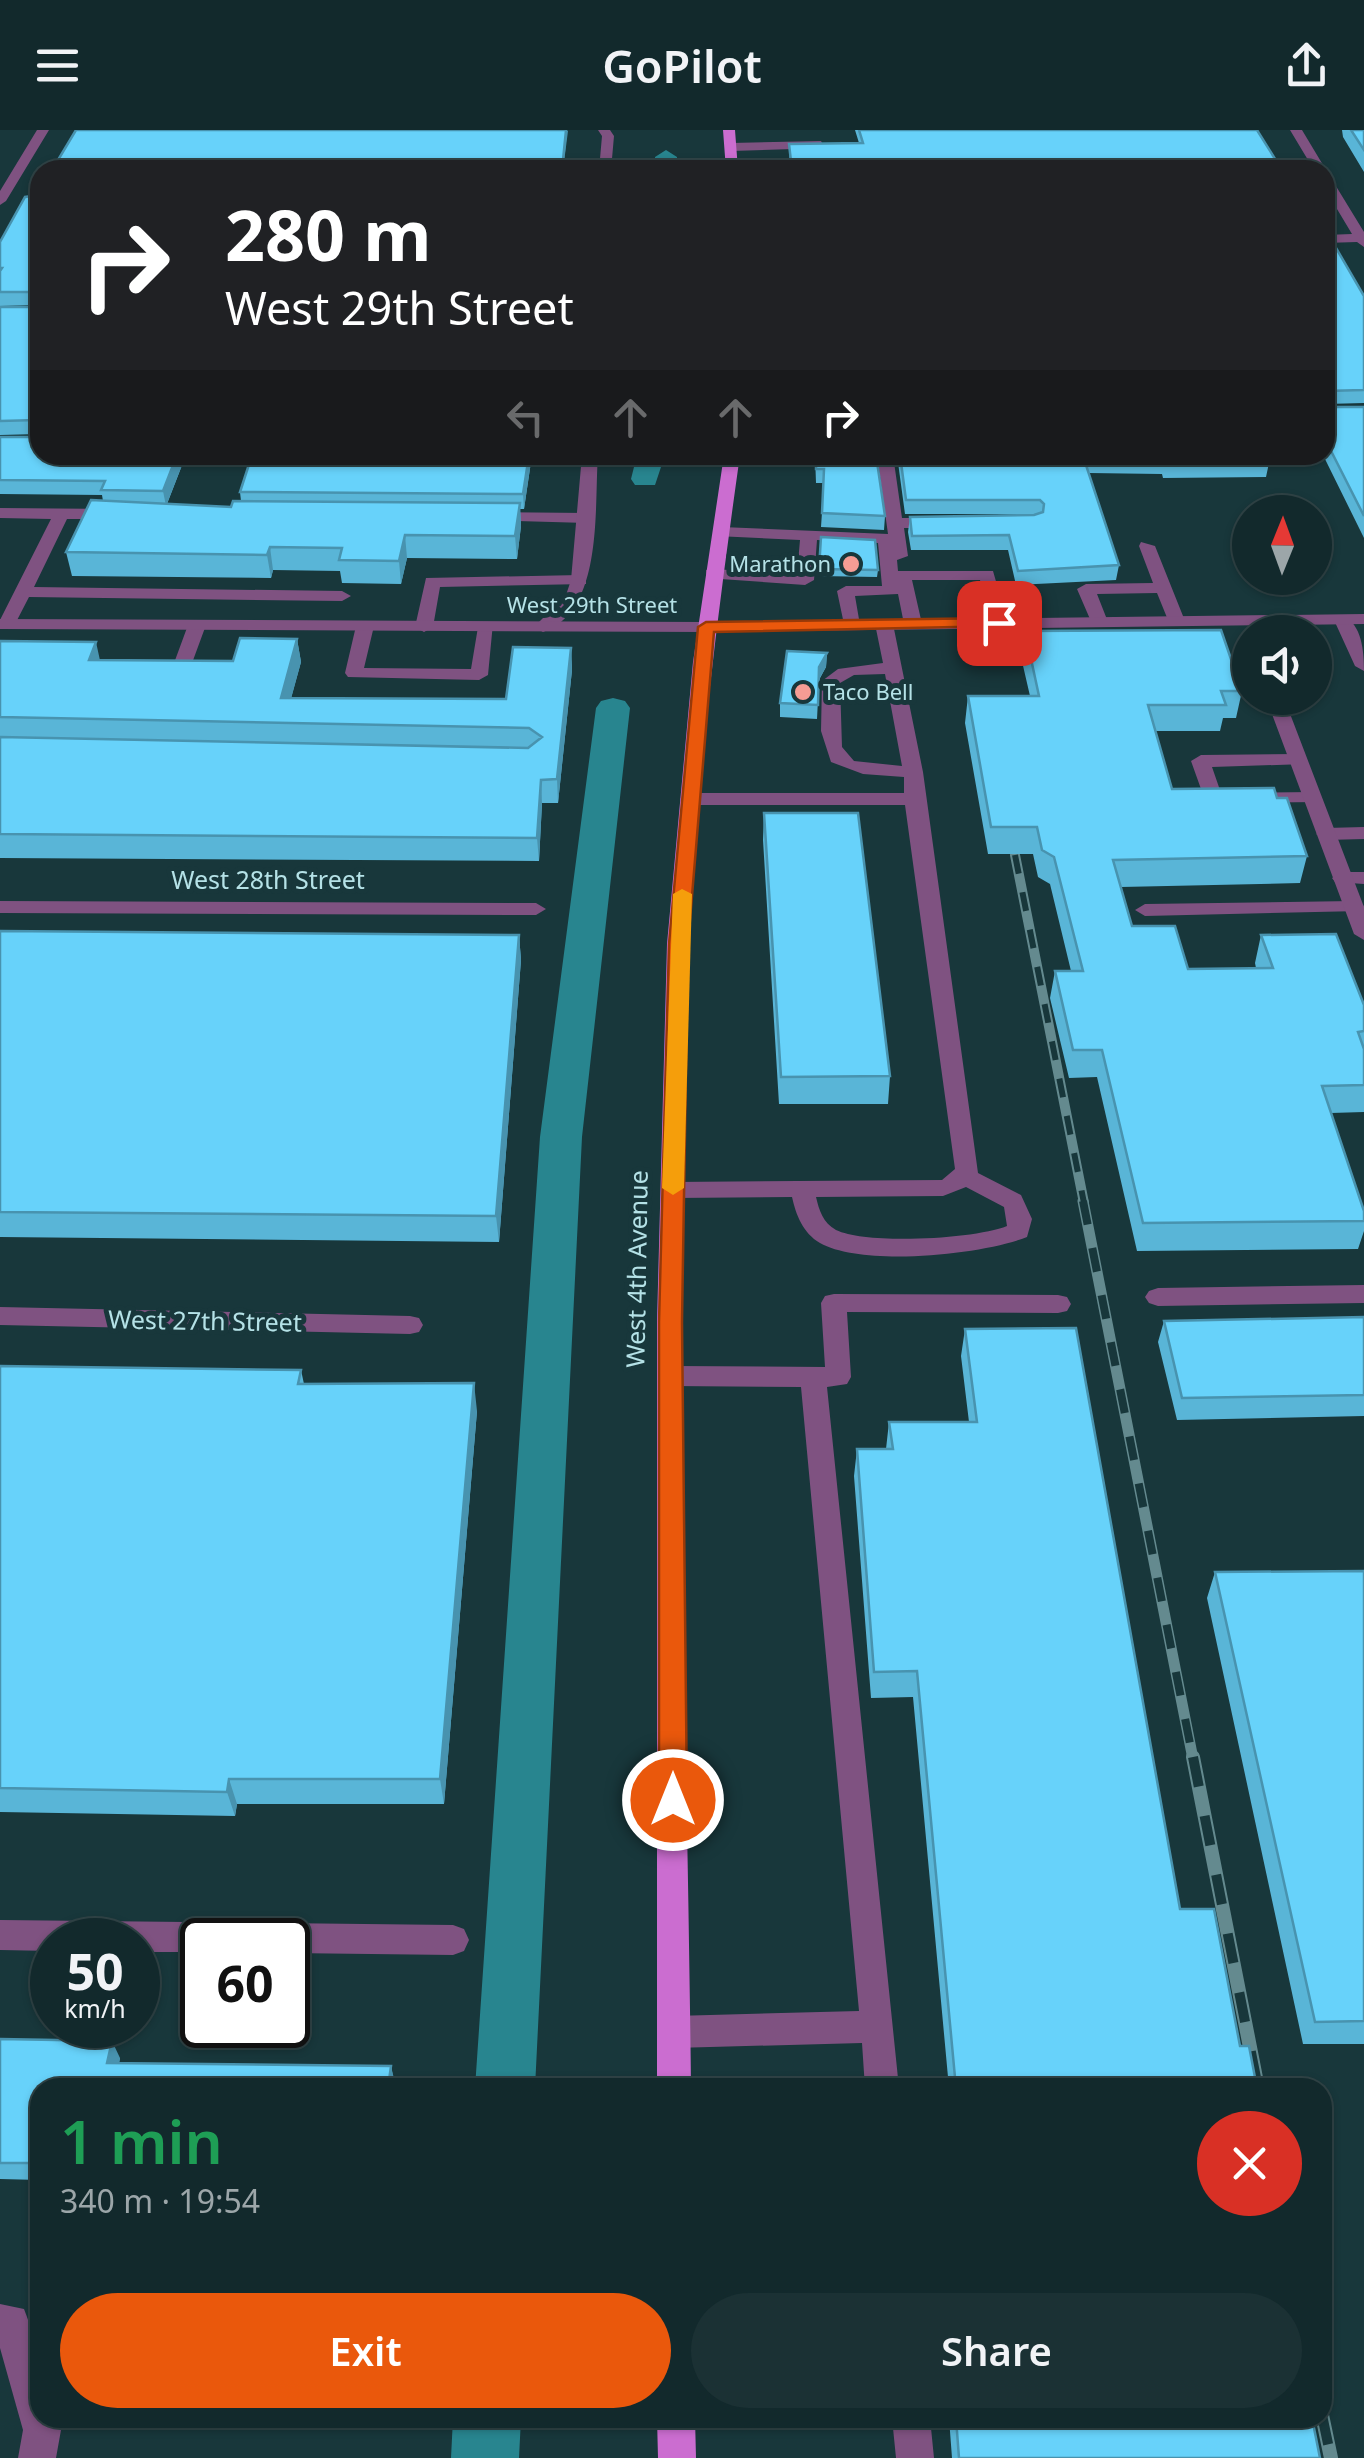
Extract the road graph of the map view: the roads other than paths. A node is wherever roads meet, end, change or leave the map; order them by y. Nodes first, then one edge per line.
1 (43, 130) edge
2 (604, 130) edge
3 (730, 130) edge
4 (807, 130) edge
5 (1296, 130) edge
6 (828, 145) edge
7 (731, 146) junction
8 (810, 146) junction
9 (606, 160) edge
10 (732, 160) edge
11 (1314, 160) edge
12 (1335, 194) edge
13 (4, 202) edge
14 (1335, 239) edge
15 (1363, 240) edge
16 (590, 465) edge
17 (731, 465) edge
18 (886, 465) edge
19 (0, 514) edge
20 (62, 514) junction
21 (139, 514) edge
22 (470, 517) edge
23 (587, 518) junction
24 (954, 522) edge
25 (895, 524) junction
26 (722, 532) junction
27 (810, 536) junction
28 (1147, 546) dead end
29 (712, 574) junction
30 (902, 575) junction
31 (580, 580) junction
32 (830, 584) junction
33 (1163, 588) junction
34 (23, 592) junction
35 (342, 596) edge
36 (1364, 619) edge
37 (1343, 620) junction
38 (1176, 621) junction
39 (1332, 621) edge
40 (1099, 622) junction
41 (999, 623) junction
42 (4, 624) edge
43 (884, 624) junction
44 (913, 624) junction
45 (197, 625) junction
46 (851, 625) junction
47 (1232, 625) edge
48 (365, 626) junction
49 (424, 627) junction
50 (487, 627) junction
51 (706, 627) junction
52 (543, 628) junction
53 (1364, 666) edge
54 (894, 668) junction
55 (179, 674) edge
56 (1281, 715) edge
57 (1298, 760) junction
58 (914, 772) junction
59 (690, 798) junction
60 (915, 798) junction
61 (1313, 798) junction
62 (1364, 833) edge
63 (1326, 834) junction
64 (1353, 878) edge
65 (1354, 906) junction
66 (0, 907) edge
67 (536, 909) dead end
68 (1146, 910) dead end
69 (1364, 934) edge
70 (963, 1177) junction
71 (673, 1190) junction
72 (802, 1190) junction
73 (1364, 1294) edge
74 (1158, 1297) dead end
75 (1058, 1304) dead end
76 (0, 1316) edge
77 (410, 1325) dead end
78 (671, 1376) junction
79 (813, 1377) junction
80 (0, 1935) edge
81 (453, 1940) dead end
82 (876, 2027) junction
83 (674, 2032) junction
84 (674, 2078) edge
85 (881, 2078) edge
86 (6, 2322) edge
87 (30, 2394) edge
88 (41, 2428) edge
89 (676, 2428) edge
90 (912, 2428) edge
91 (36, 2458) edge
92 (677, 2458) edge
93 (915, 2458) edge

1 - 13 street
2 - 9 street
3 - 7 main road
4 - 8 street
5 - 11 street
6 - 8 street
7 - 8 street
7 - 10 main road
12 - 15 street
14 - 15 street
16 - 23 street
17 - 26 main road, West 4th Avenue
18 - 25 street
19 - 20 street
20 - 21 street
20 - 34 street
22 - 23 street
23 - 31 street
24 - 25 street
25 - 30 street
26 - 27 street
26 - 29 main road, West 4th Avenue
27 - 32 street
27 - 32 street
28 - 33 street
29 - 32 street
29 - 51 main road, West 4th Avenue
30 - 41 street
30 - 44 street
31 - 49 street
31 - 52 street
32 - 46 street
33 - 38 street
33 - 40 street
34 - 35 street
34 - 42 street
36 - 37 street, West 29th Street
37 - 39 street, West 29th Street
37 - 53 street
38 - 40 street, West 29th Street
38 - 47 street, West 29th Street
40 - 41 street, West 29th Street
41 - 44 street, West 29th Street
42 - 45 street, West 29th Street
43 - 44 street, West 29th Street
43 - 46 street, West 29th Street
43 - 54 street
45 - 48 street, West 29th Street
45 - 55 street
46 - 51 street, West 29th Street
48 - 49 street, West 29th Street
48 - 50 street
49 - 50 street, West 29th Street
50 - 52 street, West 29th Street
51 - 52 street, West 29th Street
51 - 59 main road, West 4th Avenue
54 - 58 street
54 - 58 street
56 - 57 street
57 - 61 street
57 - 61 street
58 - 60 street
59 - 60 street
59 - 71 main road, West 4th Avenue
60 - 70 street
61 - 63 street
62 - 63 street
63 - 64 street
64 - 65 street
65 - 68 street
65 - 69 street
66 - 67 street, West 28th Street
70 - 72 street
70 - 72 street
71 - 72 street
71 - 78 main road, West 4th Avenue
73 - 74 street
75 - 79 street
76 - 77 street, West 27th Street
78 - 79 street
78 - 83 main road, West 4th Avenue
79 - 82 street
80 - 81 street
82 - 83 street
82 - 85 street
83 - 84 main road, West 4th Avenue
86 - 87 street
88 - 91 street
89 - 92 main road
90 - 93 street

